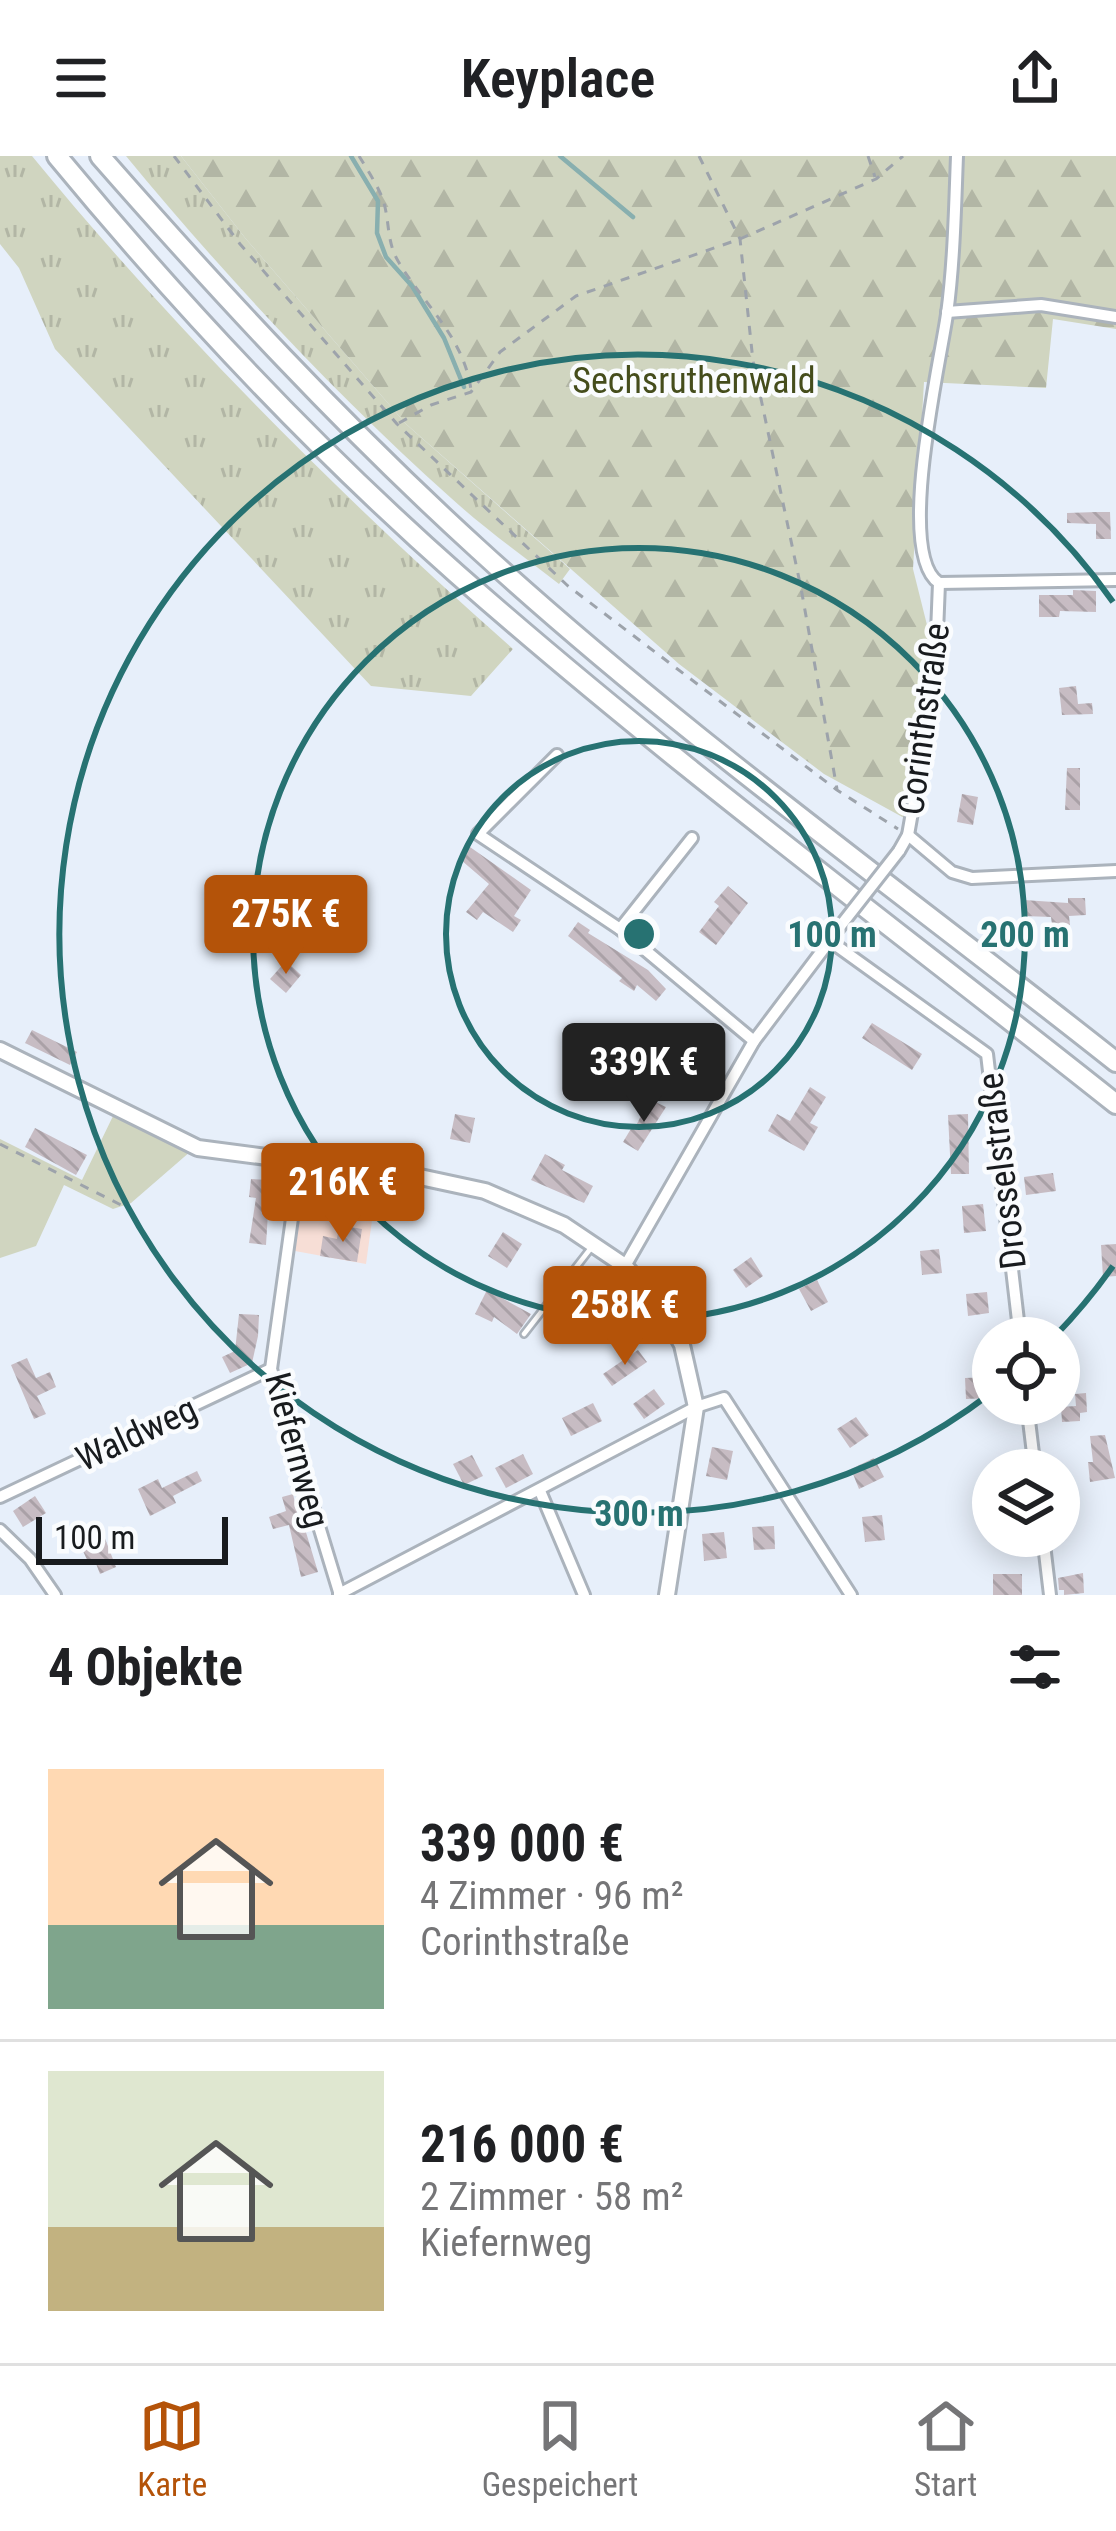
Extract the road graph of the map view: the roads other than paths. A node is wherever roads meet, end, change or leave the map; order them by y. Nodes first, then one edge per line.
1 (57, 156) edge
2 (100, 156) edge
3 (956, 156) edge
4 (947, 312) junction
5 (1116, 317) edge
6 (1116, 580) edge
7 (939, 584) junction
8 (557, 755) dead end
9 (908, 835) junction
10 (692, 838) dead end
11 (1116, 871) edge
12 (620, 929) junction
13 (830, 941) junction
14 (754, 1041) junction
15 (0, 1050) edge
16 (1116, 1062) edge
17 (1116, 1104) edge
18 (300, 1161) junction
19 (594, 1245) junction
20 (626, 1266) junction
21 (1018, 1317) edge
22 (524, 1334) dead end
23 (271, 1369) junction
24 (696, 1407) junction
25 (540, 1492) junction
26 (0, 1497) edge
27 (0, 1530) edge
28 (1045, 1557) edge
29 (339, 1594) edge
30 (55, 1595) edge
31 (584, 1595) edge
32 (667, 1595) edge
33 (851, 1595) edge
34 (1050, 1595) edge

1 - 17 highway
2 - 16 highway
3 - 4 street, Corinthstraße
4 - 5 street
4 - 7 street, Corinthstraße
6 - 7 street
7 - 9 street, Corinthstraße
8 - 12 street
9 - 11 street
9 - 13 street, Corinthstraße, bridge
10 - 12 street
12 - 14 street
13 - 14 street, Corinthstraße
13 - 21 street, Drosselstraße
14 - 20 street, Corinthstraße
15 - 18 street
18 - 19 street
18 - 23 street, Kiefernweg
19 - 20 street
19 - 22 lane
20 - 24 street
23 - 26 street, Waldweg
23 - 29 street, Kiefernweg
24 - 25 street
24 - 32 street
24 - 33 street
25 - 29 street
25 - 31 street
27 - 30 street
28 - 34 street

